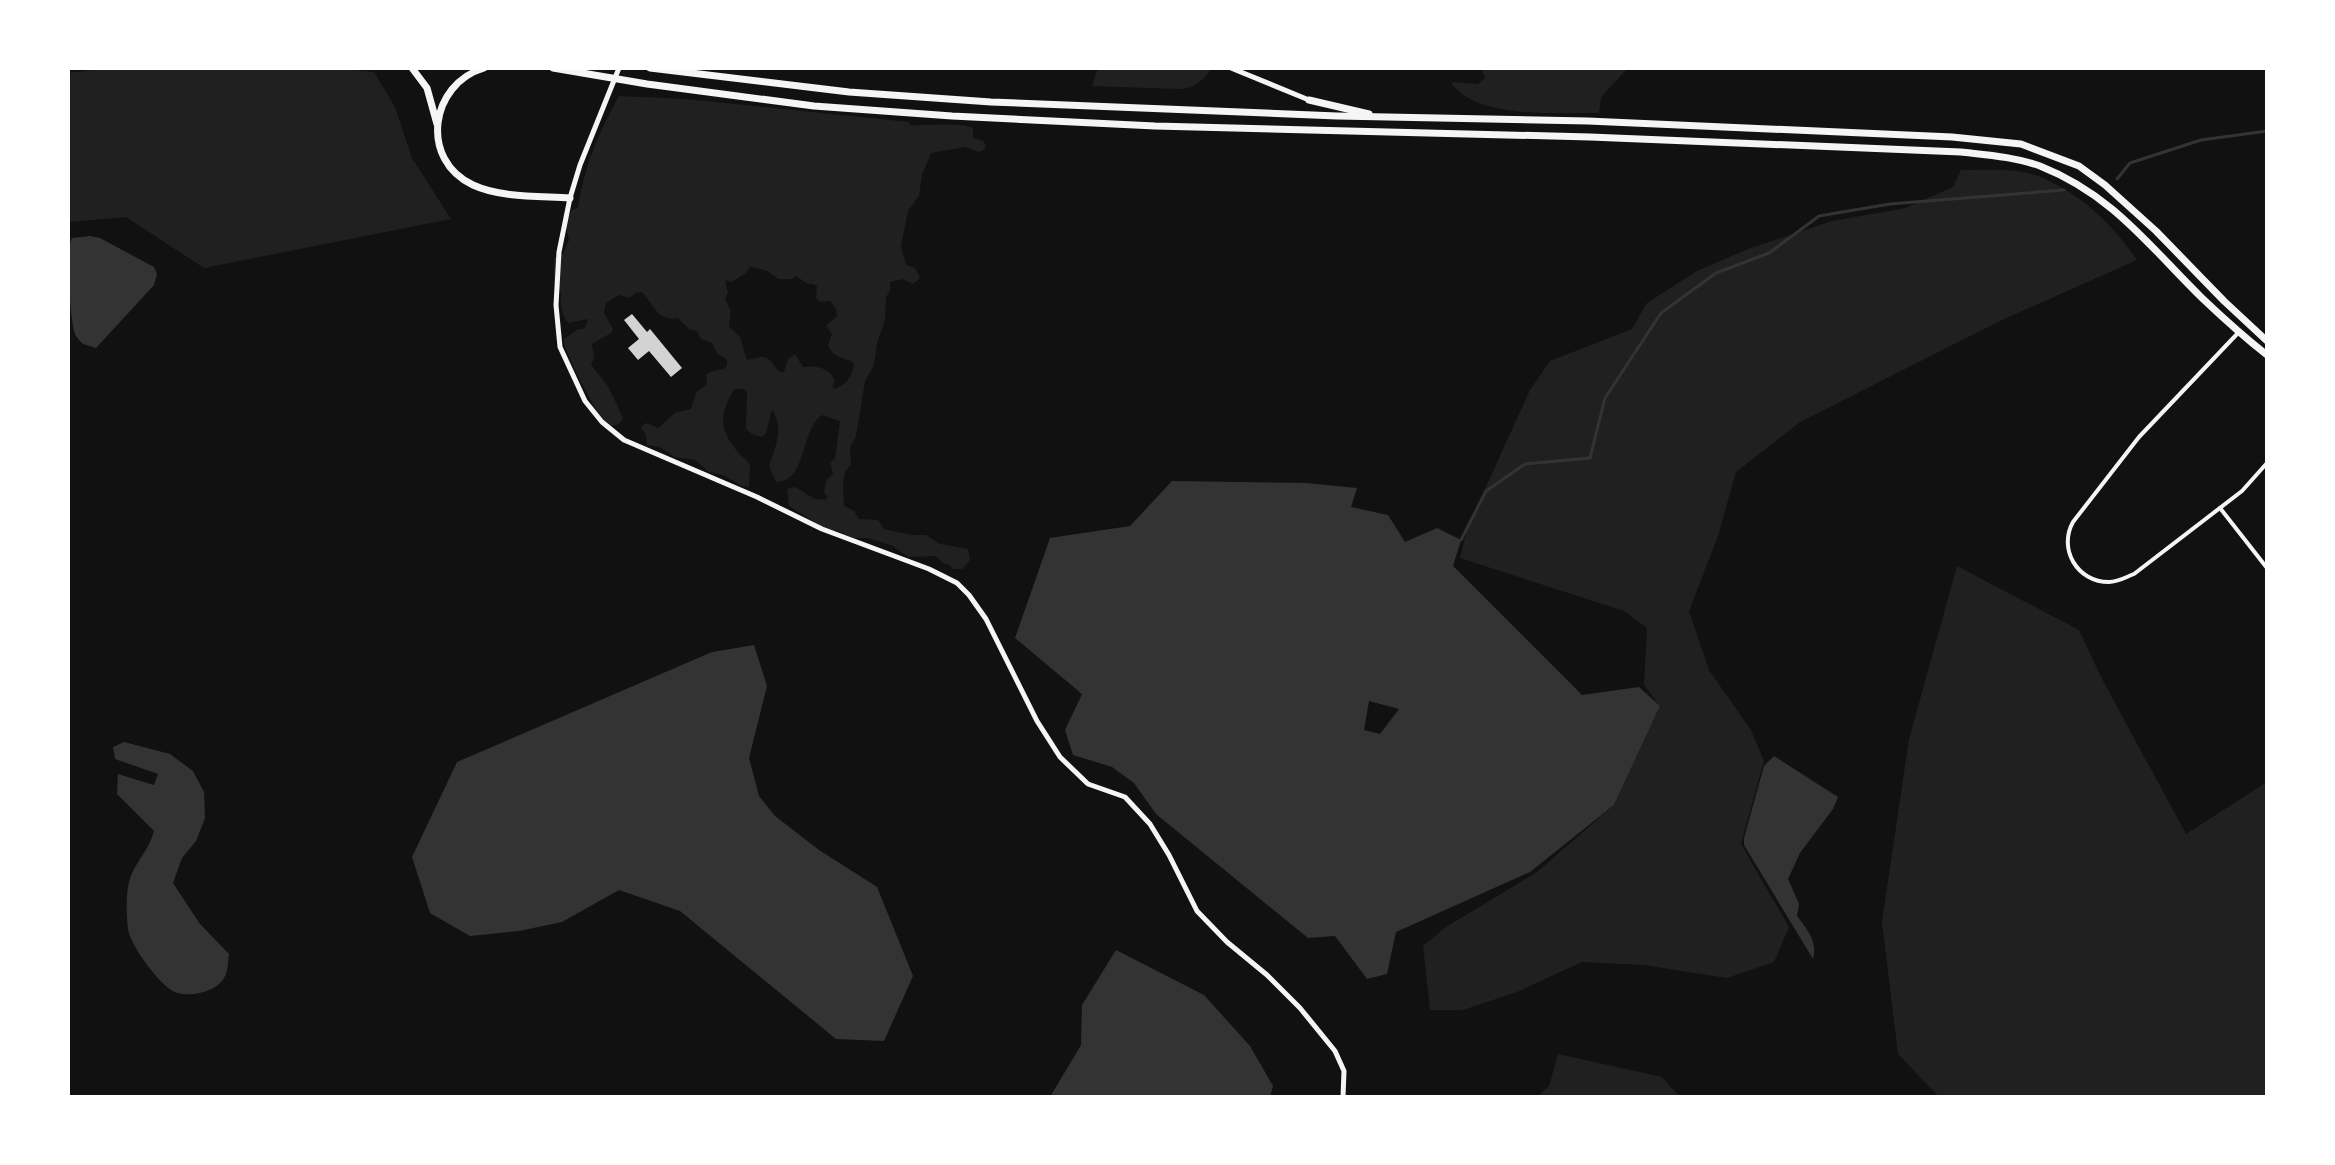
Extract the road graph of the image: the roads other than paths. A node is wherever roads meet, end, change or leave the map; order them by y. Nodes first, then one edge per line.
1 (412, 68) edge
2 (484, 68) edge
3 (553, 68) edge
4 (619, 68) edge
5 (650, 68) edge
6 (1231, 68) edge
7 (1309, 100) joint
8 (1398, 118) junction
9 (437, 126) junction
10 (570, 198) junction
11 (2239, 332) junction
12 (2267, 341) edge
13 (2267, 355) edge
14 (2267, 463) edge
15 (2220, 508) junction
16 (2267, 568) edge
17 (1343, 1097) edge

1 - 9 highway
2 - 9 highway
3 - 11 highway
4 - 10 street
5 - 8 highway
6 - 7 street
7 - 8 highway
8 - 12 highway
9 - 10 highway
10 - 17 street
11 - 13 highway
11 - 15 street
14 - 15 street
15 - 16 street

